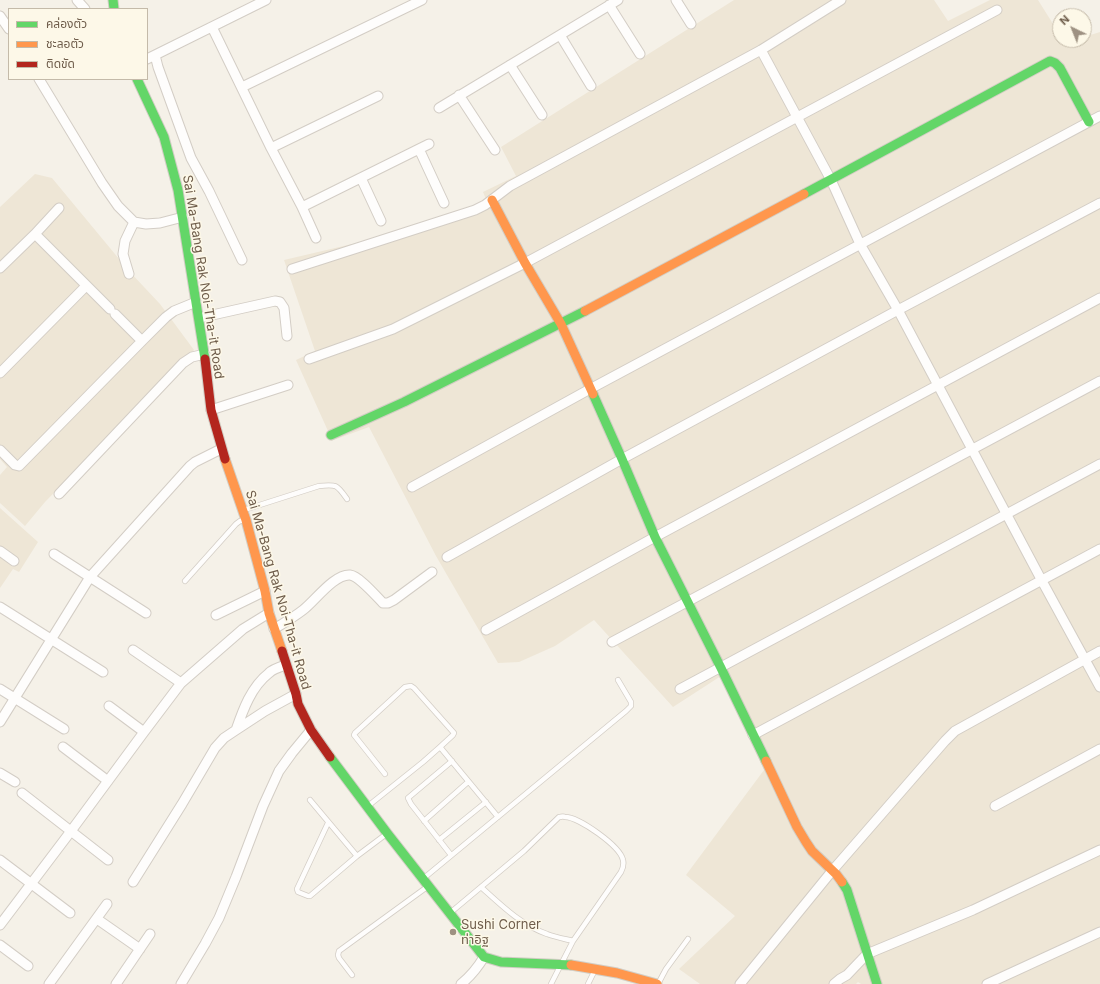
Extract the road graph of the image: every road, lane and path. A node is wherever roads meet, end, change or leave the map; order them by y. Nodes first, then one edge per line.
1 (77, 0) edge
2 (266, 0) edge
3 (422, 0) edge
4 (618, 0) edge
5 (676, 0) edge
6 (841, 0) edge
7 (609, 5) junction
8 (84, 8) edge
9 (997, 10) dead end
10 (0, 16) edge
11 (691, 24) dead end
12 (212, 27) junction
13 (8, 28) edge
14 (560, 35) junction
15 (761, 50) junction
16 (640, 54) dead end
17 (151, 57) edge
18 (510, 65) junction
19 (40, 80) edge
20 (137, 80) edge
21 (592, 86) dead end
22 (242, 87) junction
23 (459, 95) junction
24 (378, 96) dead end
25 (439, 108) dead end
26 (542, 115) dead end
27 (1100, 116) edge
28 (798, 118) junction
29 (1089, 122) junction
30 (429, 144) dead end
31 (271, 148) junction
32 (419, 149) junction
33 (495, 150) dead end
34 (360, 178) junction
35 (831, 180) junction
36 (492, 200) junction
37 (1100, 202) edge
38 (444, 203) dead end
39 (302, 207) junction
40 (59, 208) dead end
41 (183, 217) junction
42 (381, 221) dead end
43 (134, 222) junction
44 (34, 234) junction
45 (316, 238) dead end
46 (860, 244) junction
47 (242, 260) dead end
48 (525, 263) junction
49 (0, 267) edge
50 (292, 270) dead end
51 (129, 274) dead end
52 (86, 286) junction
53 (1100, 298) edge
54 (196, 302) junction
55 (898, 310) junction
56 (199, 318) junction
57 (560, 324) junction
58 (287, 336) dead end
59 (142, 341) junction
60 (205, 354) junction
61 (309, 359) dead end
62 (0, 374) edge
63 (1100, 381) edge
64 (288, 385) dead end
65 (937, 385) junction
66 (590, 389) junction
67 (211, 410) junction
68 (331, 435) dead end
69 (221, 449) junction
70 (0, 450) edge
71 (973, 450) junction
72 (622, 459) junction
73 (1100, 464) edge
74 (412, 487) dead end
75 (59, 494) dead end
76 (347, 500) dead end
77 (243, 510) junction
78 (1007, 514) junction
79 (246, 520) junction
80 (655, 537) junction
81 (1100, 549) edge
82 (0, 551) edge
83 (54, 554) dead end
84 (447, 557) dead end
85 (14, 561) dead end
86 (432, 572) dead end
87 (90, 577) junction
88 (185, 581) dead end
89 (1042, 581) junction
90 (265, 591) junction
91 (688, 602) junction
92 (0, 607) edge
93 (146, 613) dead end
94 (269, 613) junction
95 (216, 615) dead end
96 (274, 629) junction
97 (486, 630) dead end
98 (52, 640) junction
99 (612, 642) dead end
100 (133, 650) dead end
101 (1100, 651) edge
102 (1085, 659) junction
103 (286, 665) junction
104 (721, 668) junction
105 (103, 672) dead end
106 (618, 680) dead end
107 (181, 684) junction
108 (1100, 687) edge
109 (0, 689) edge
110 (680, 689) dead end
111 (296, 694) junction
112 (15, 698) junction
113 (109, 706) dead end
114 (0, 722) edge
115 (64, 729) dead end
116 (236, 730) junction
117 (311, 730) junction
118 (144, 732) junction
119 (753, 736) junction
120 (63, 747) dead end
121 (440, 747) junction
122 (1100, 749) edge
123 (452, 761) junction
124 (0, 773) edge
125 (385, 774) dead end
126 (108, 781) junction
127 (15, 782) dead end
128 (468, 782) junction
129 (22, 793) dead end
130 (310, 800) dead end
131 (486, 802) junction
132 (995, 806) dead end
133 (367, 807) junction
134 (498, 817) junction
135 (424, 821) junction
136 (328, 823) junction
137 (71, 831) junction
138 (387, 834) junction
139 (439, 840) junction
140 (1100, 850) edge
141 (451, 855) junction
142 (357, 856) junction
143 (0, 860) edge
144 (108, 860) dead end
145 (832, 871) junction
146 (133, 882) dead end
147 (426, 882) junction
148 (31, 884) junction
149 (482, 887) junction
150 (107, 904) dead end
151 (70, 913) dead end
152 (450, 913) junction
153 (97, 919) junction
154 (0, 925) edge
155 (1100, 932) edge
156 (150, 934) dead end
157 (688, 939) dead end
158 (574, 941) junction
159 (1, 949) edge
160 (140, 949) junction
161 (867, 954) junction
162 (484, 956) junction
163 (562, 964) junction
164 (28, 966) dead end
165 (596, 969) junction
166 (352, 975) dead end
167 (848, 975) junction
168 (49, 984) edge
169 (116, 984) edge
170 (181, 984) edge
171 (461, 984) edge
172 (551, 984) edge
173 (588, 984) edge
174 (657, 984) edge
175 (740, 984) edge
176 (834, 984) edge
177 (845, 984) edge
178 (877, 984) edge
179 (987, 984) edge

1 - 8 street
2 - 12 street
3 - 22 street
4 - 7 street
5 - 11 street
6 - 15 street
7 - 14 street
7 - 16 street
9 - 28 street
10 - 13 street
12 - 17 street
12 - 22 street
14 - 18 street
14 - 21 street
15 - 28 street
15 - 36 street
17 - 47 street
18 - 23 street
18 - 26 street
19 - 43 street
20 - 41 street, Sai Ma-Bang Rak Noi-Tha-it Road
22 - 31 street
23 - 25 street
23 - 33 street
24 - 31 street
27 - 29 street
28 - 35 street
28 - 48 street
29 - 35 street
29 - 46 street
30 - 32 street
31 - 39 street
32 - 34 street
32 - 38 street
34 - 39 street
34 - 42 street
35 - 46 street
35 - 57 street
36 - 48 street
36 - 50 street
37 - 55 street
39 - 45 street
40 - 44 street
41 - 43 street
41 - 54 street, Sai Ma-Bang Rak Noi-Tha-it Road
43 - 51 street
44 - 49 street
44 - 52 street
46 - 55 street
46 - 66 street
48 - 57 street
48 - 61 street
52 - 59 street
52 - 62 street
53 - 65 street
54 - 56 street, Sai Ma-Bang Rak Noi-Tha-it Road
54 - 59 street
55 - 65 street
55 - 72 street
56 - 58 street
56 - 60 street, Sai Ma-Bang Rak Noi-Tha-it Road
57 - 66 street
57 - 68 street
59 - 70 street
60 - 67 street, Sai Ma-Bang Rak Noi-Tha-it Road
60 - 75 street
63 - 71 street
64 - 67 street
65 - 71 street
65 - 80 street
66 - 72 street
66 - 74 street
67 - 69 street, Sai Ma-Bang Rak Noi-Tha-it Road
69 - 77 street, Sai Ma-Bang Rak Noi-Tha-it Road
69 - 87 street
71 - 78 street
71 - 91 street
72 - 80 street
72 - 84 street
73 - 78 street
76 - 77 lane
77 - 79 street, Sai Ma-Bang Rak Noi-Tha-it Road
78 - 89 street
78 - 104 street
79 - 88 lane
79 - 90 street, Sai Ma-Bang Rak Noi-Tha-it Road
80 - 91 street
80 - 97 street
81 - 89 street
82 - 85 street
83 - 87 street
86 - 96 street
87 - 93 street
87 - 98 street
89 - 102 street
89 - 119 street
90 - 94 street, Sai Ma-Bang Rak Noi-Tha-it Road
90 - 95 street
91 - 99 street
91 - 104 street
92 - 98 street
94 - 96 street, Sai Ma-Bang Rak Noi-Tha-it Road
94 - 107 street
96 - 103 street, Sai Ma-Bang Rak Noi-Tha-it Road
98 - 105 street
98 - 112 street
100 - 107 street
101 - 102 street
102 - 108 street
102 - 145 street
103 - 111 street, Sai Ma-Bang Rak Noi-Tha-it Road
103 - 116 street
104 - 110 street
104 - 119 street
106 - 134 lane
107 - 118 street
109 - 112 street
111 - 116 street
111 - 117 street, Sai Ma-Bang Rak Noi-Tha-it Road
112 - 114 street
112 - 115 street
113 - 118 street
116 - 146 street
117 - 133 street, Sai Ma-Bang Rak Noi-Tha-it Road
117 - 170 street
118 - 126 street
119 - 145 street
120 - 126 street
121 - 123 lane
121 - 125 lane
121 - 133 lane
122 - 132 street
123 - 128 lane
123 - 135 lane
124 - 127 street
126 - 137 street
128 - 131 lane
128 - 135 lane
129 - 137 street
130 - 136 lane
131 - 134 lane
131 - 139 lane
133 - 138 street, Sai Ma-Bang Rak Noi-Tha-it Road
134 - 141 lane
135 - 139 lane
136 - 142 lane
136 - 142 lane
137 - 144 street
137 - 148 street
138 - 142 lane
138 - 147 street, Sai Ma-Bang Rak Noi-Tha-it Road
139 - 141 lane
140 - 161 street
141 - 147 lane
143 - 148 street
145 - 161 street
145 - 175 street
147 - 152 street, Sai Ma-Bang Rak Noi-Tha-it Road
147 - 166 lane
148 - 151 street
148 - 154 street
149 - 152 lane
149 - 158 lane
149 - 158 lane
150 - 153 street
152 - 162 street, Sai Ma-Bang Rak Noi-Tha-it Road
153 - 160 street
153 - 168 street
155 - 179 street
156 - 160 street
157 - 174 lane
158 - 163 lane
159 - 164 street
160 - 169 street
161 - 167 street
161 - 178 street
162 - 163 street
162 - 171 street
163 - 165 street
163 - 172 lane
165 - 173 lane
165 - 174 street
167 - 176 street
167 - 177 street

